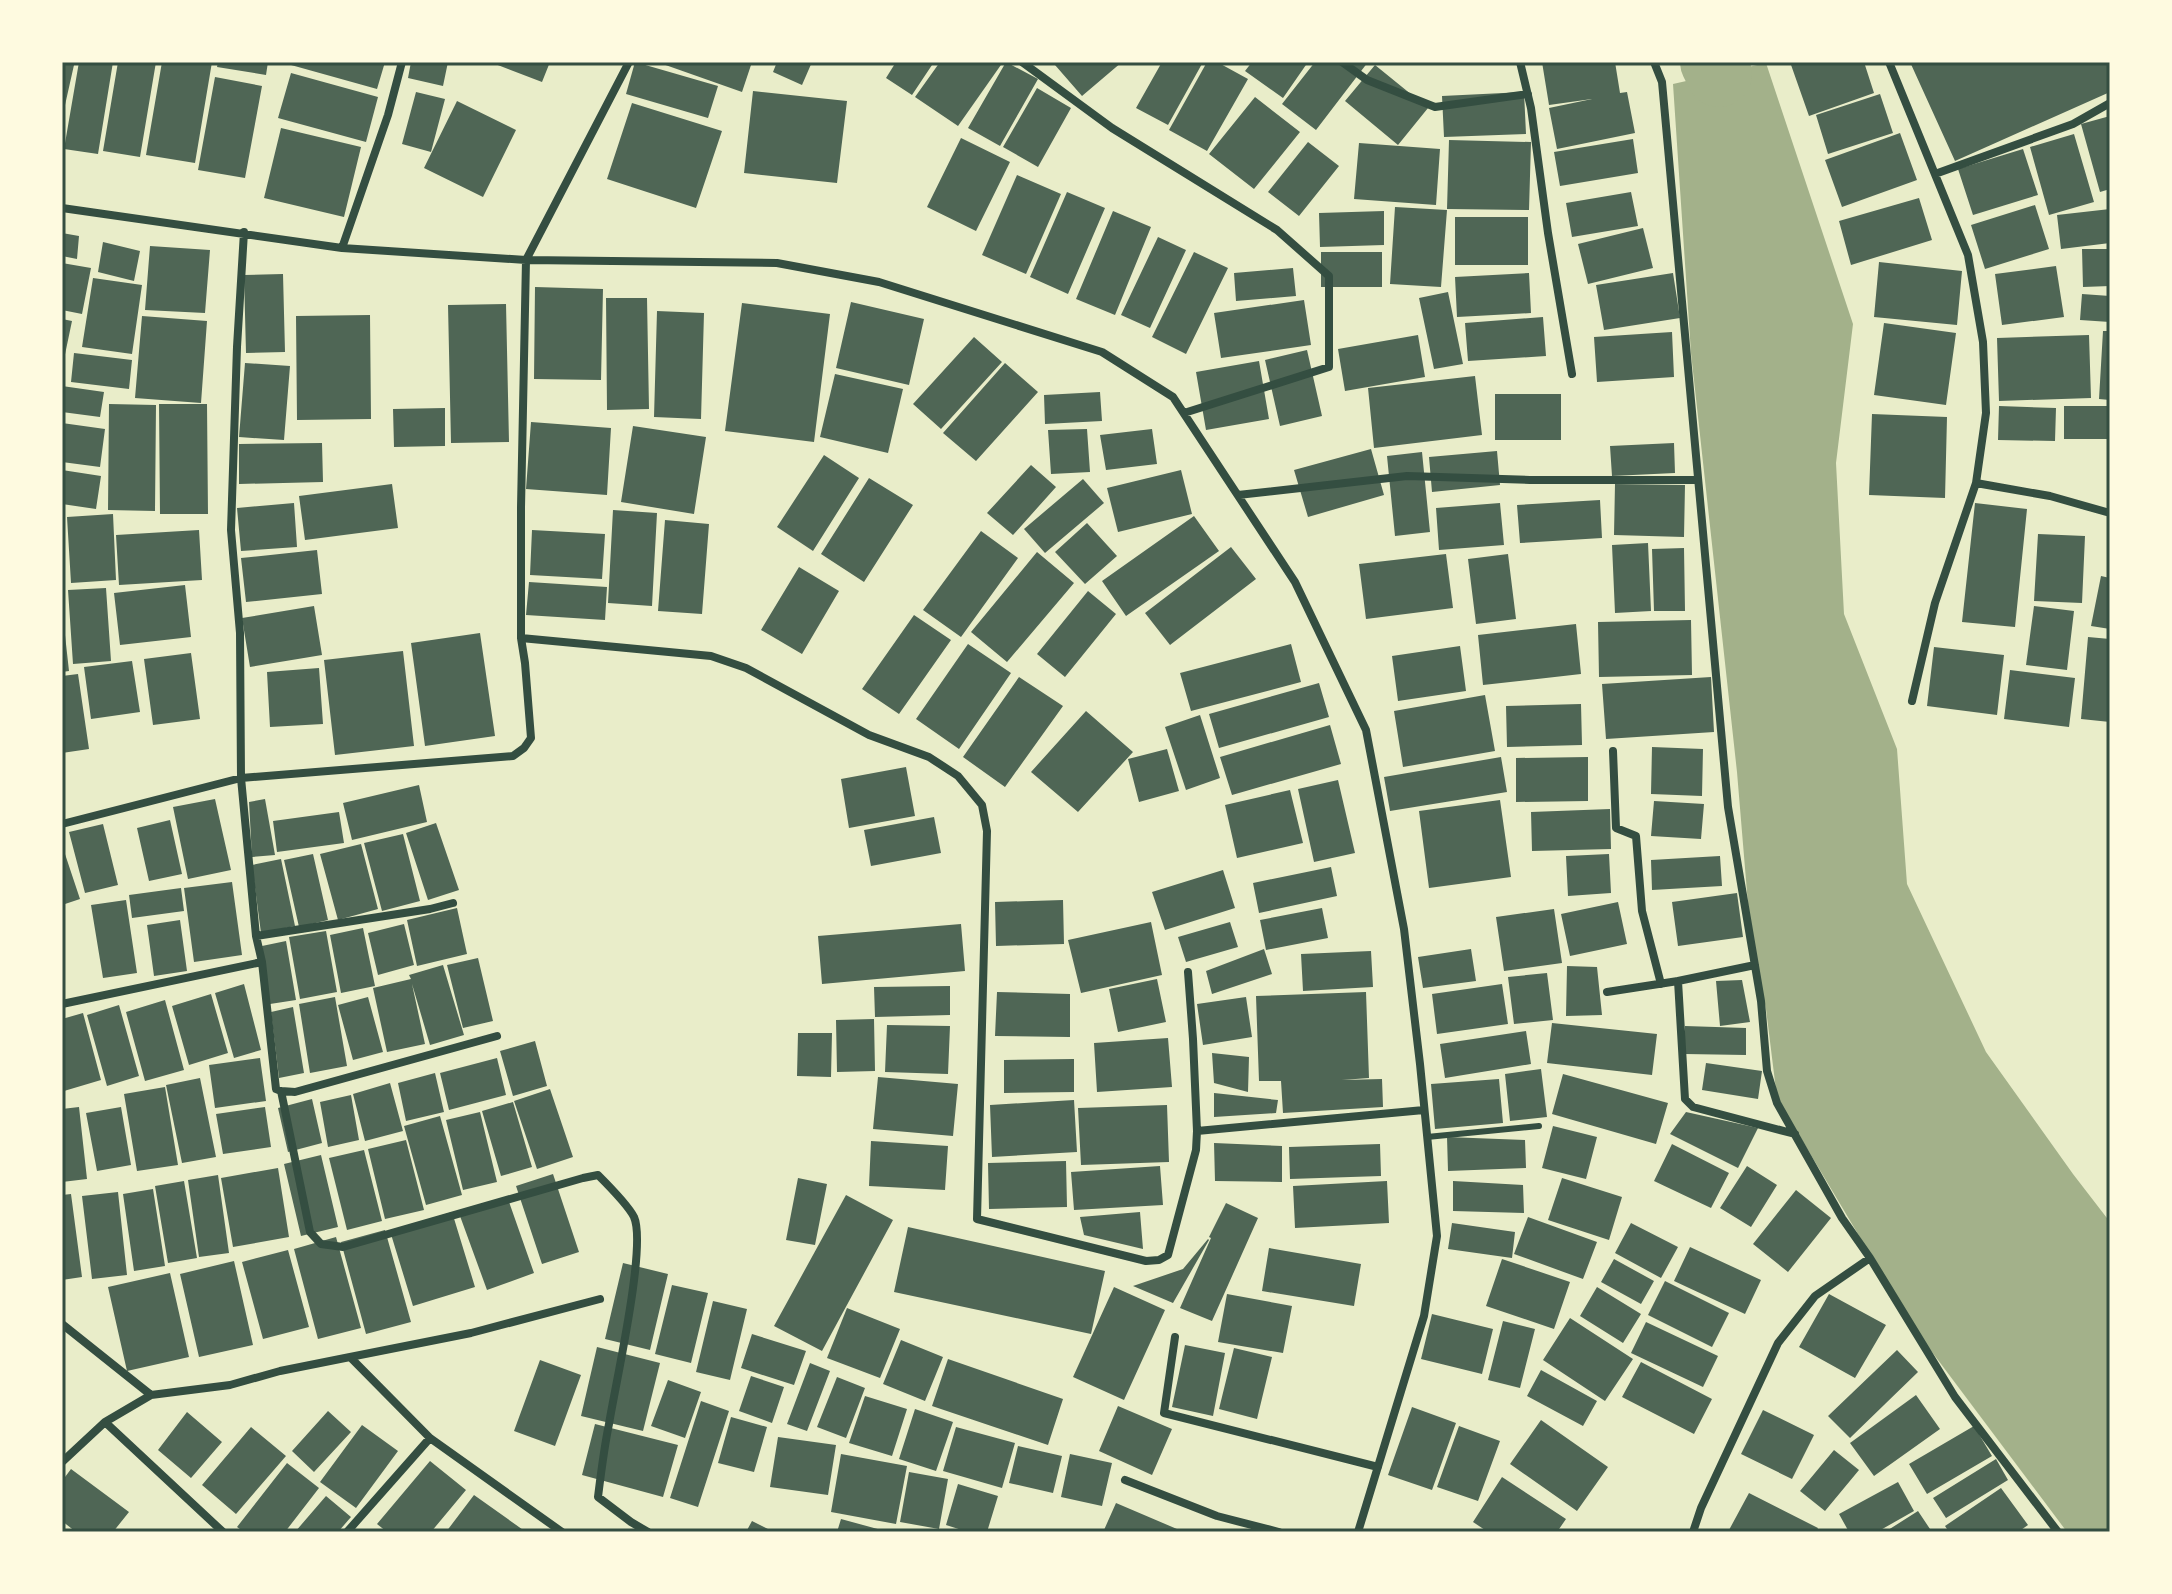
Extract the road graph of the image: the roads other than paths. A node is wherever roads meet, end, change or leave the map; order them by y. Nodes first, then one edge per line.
1 (402, 62) edge
2 (629, 62) edge
3 (1022, 62) edge
4 (1342, 62) edge
5 (1520, 62) edge
6 (1654, 62) edge
7 (1889, 62) edge
8 (1528, 94) junction
9 (2110, 103) edge
10 (1935, 174) junction
11 (62, 208) edge
12 (244, 232) junction
13 (342, 248) junction
14 (526, 260) junction
15 (1572, 374) dead end
16 (1184, 413) junction
17 (1698, 480) junction
18 (1976, 483) junction
19 (1238, 495) junction
20 (2110, 513) edge
21 (521, 638) junction
22 (1912, 701) dead end
23 (1613, 751) dead end
24 (241, 778) junction
25 (62, 824) edge
26 (453, 903) dead end
27 (256, 936) junction
28 (262, 962) junction
29 (1755, 965) junction
30 (1188, 972) dead end
31 (1678, 981) junction
32 (1661, 984) junction
33 (1607, 992) dead end
34 (62, 1004) edge
35 (497, 1036) dead end
36 (281, 1091) junction
37 (1424, 1110) junction
38 (1539, 1126) dead end
39 (1197, 1131) junction
40 (1795, 1134) junction
41 (1427, 1137) junction
42 (1870, 1258) junction
43 (600, 1299) dead end
44 (62, 1324) edge
45 (1175, 1337) dead end
46 (350, 1357) junction
47 (151, 1395) junction
48 (105, 1422) junction
49 (430, 1438) junction
50 (62, 1462) edge
51 (1378, 1467) junction
52 (1125, 1480) dead end
53 (223, 1532) edge
54 (347, 1532) edge
55 (562, 1532) edge
56 (648, 1532) edge
57 (1279, 1532) edge
58 (1358, 1532) edge
59 (1693, 1532) edge
60 (2058, 1532) edge

1 - 13 street
2 - 14 street
3 - 16 street
4 - 8 street
5 - 8 street
6 - 17 street
7 - 10 street
8 - 15 street
9 - 10 street
10 - 18 street
11 - 12 street
12 - 13 street
12 - 24 street
13 - 14 street
14 - 16 street
14 - 21 street
16 - 19 street
17 - 19 street
17 - 29 street
18 - 20 street
18 - 22 street
19 - 37 street
21 - 24 street
21 - 39 street
23 - 32 street
24 - 25 street
24 - 27 street
26 - 27 street
27 - 28 street
28 - 34 street
28 - 36 street
29 - 31 street
29 - 40 street
30 - 39 street
31 - 32 street
31 - 40 street
32 - 33 street
35 - 36 street
36 - 56 street
37 - 39 street
37 - 41 street
38 - 41 lane
40 - 42 street
41 - 51 street
42 - 59 street
42 - 60 street
43 - 46 street
44 - 47 street
45 - 51 street
46 - 47 street
46 - 49 street
47 - 48 street
48 - 50 street
48 - 53 street
49 - 54 street
49 - 55 street
51 - 58 street
52 - 57 street

